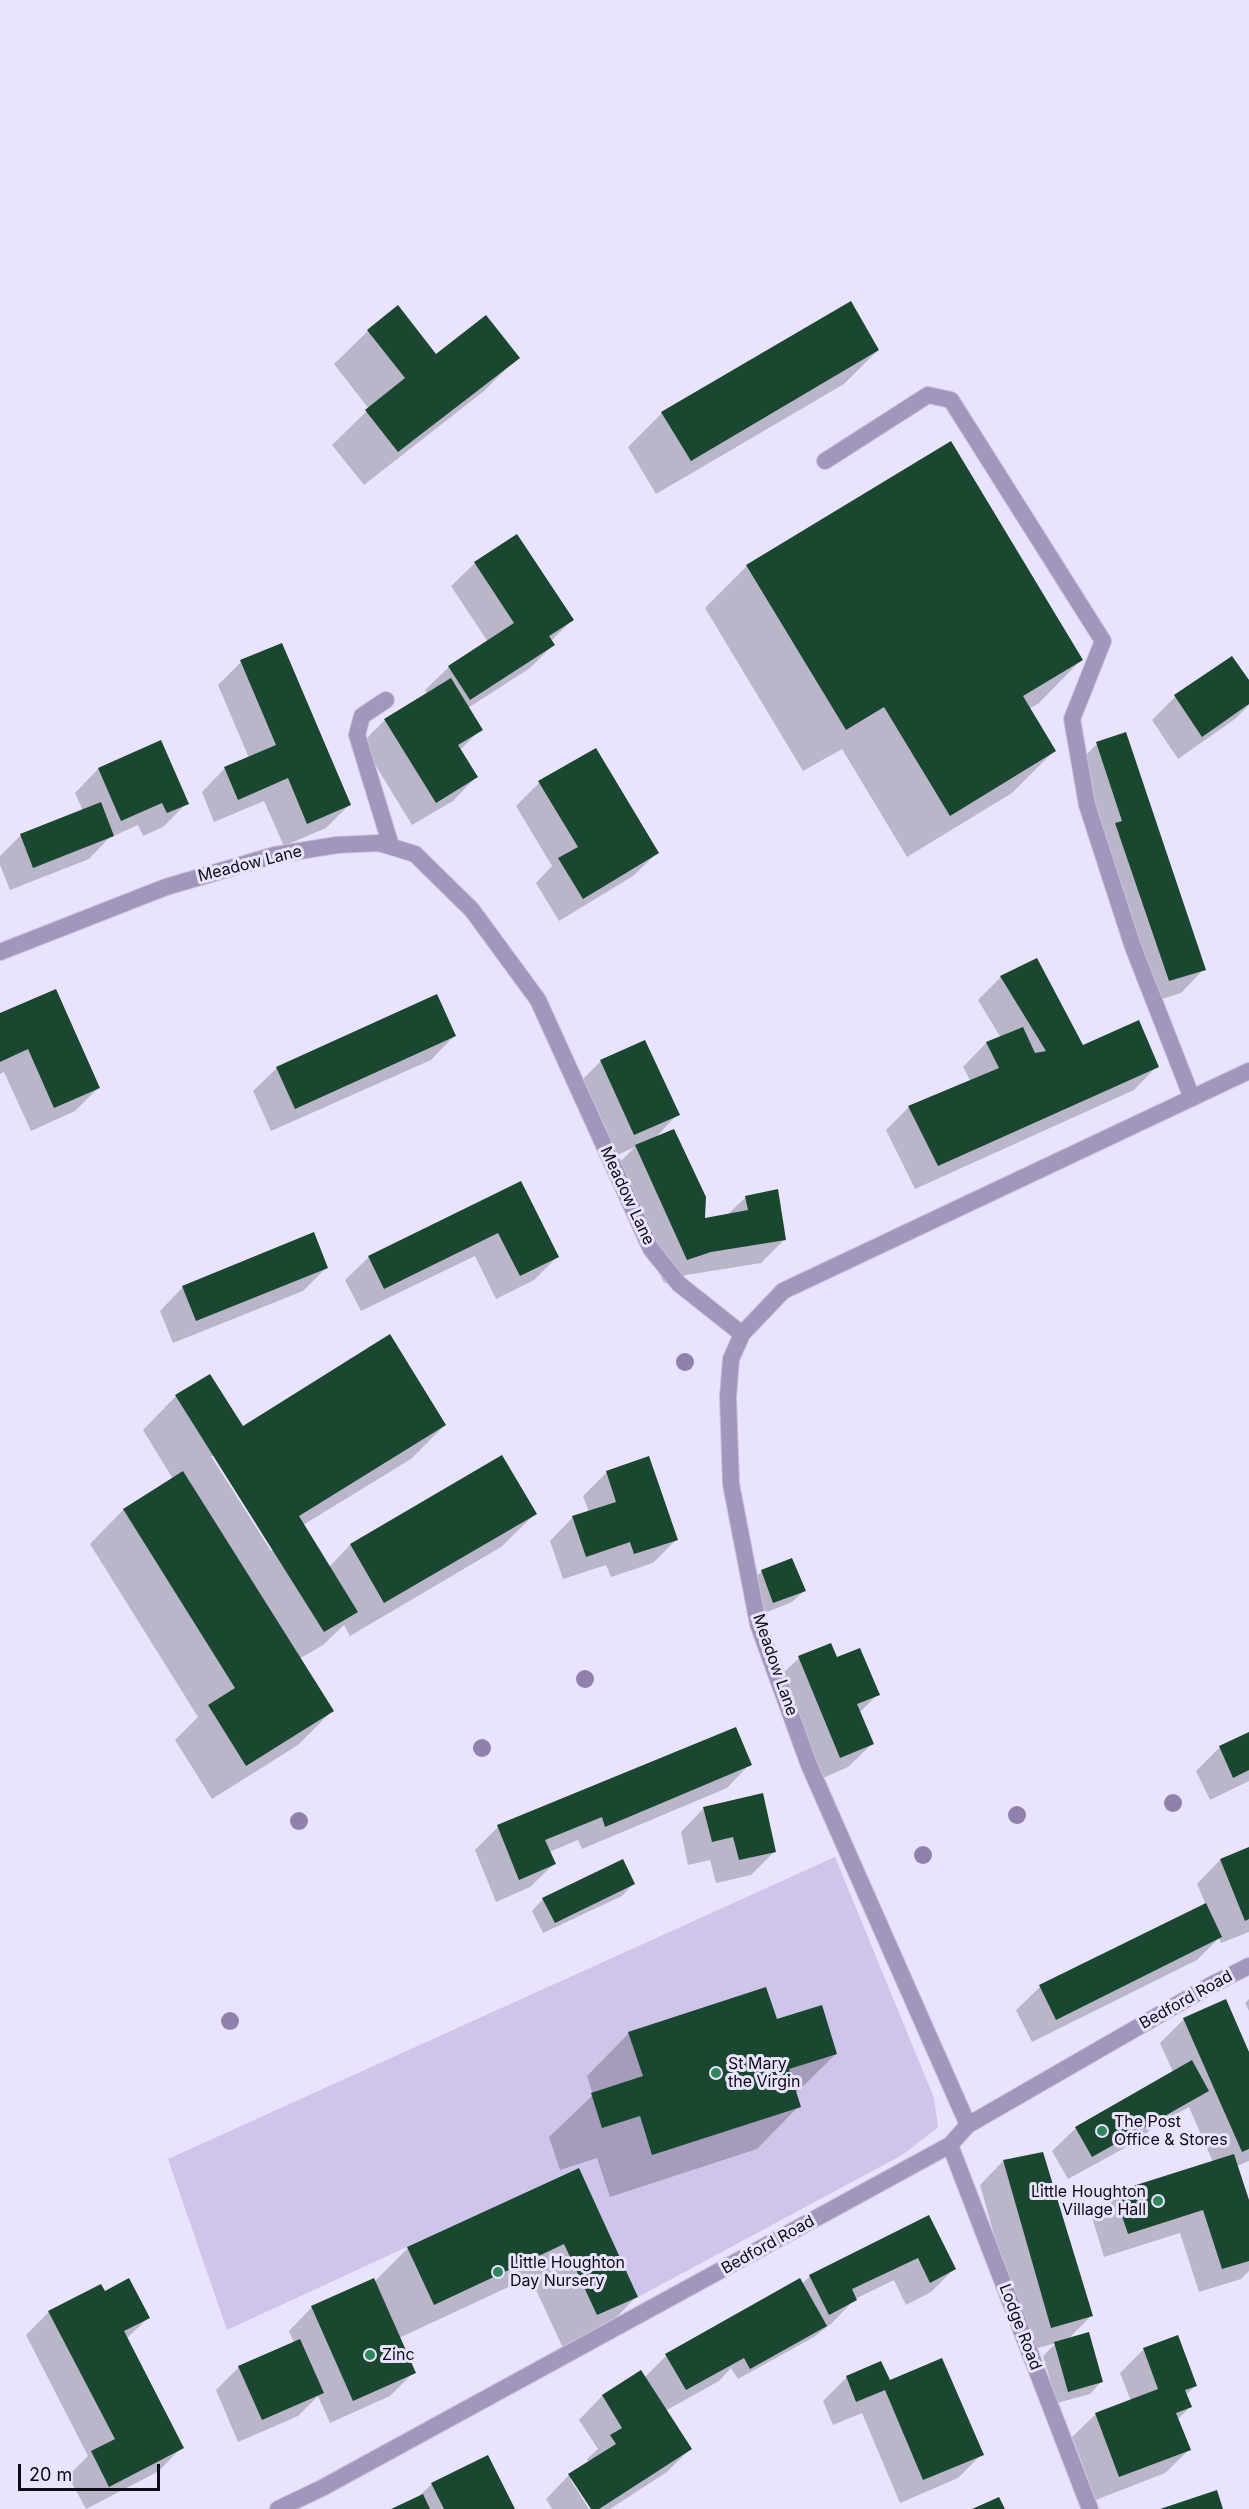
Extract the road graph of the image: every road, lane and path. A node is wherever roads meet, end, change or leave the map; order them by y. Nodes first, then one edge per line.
1 (825, 461) dead end
2 (386, 700) dead end
3 (391, 846) junction
4 (0, 952) edge
5 (1249, 1071) edge
6 (1192, 1098) junction
7 (742, 1334) junction
8 (1249, 1966) edge
9 (969, 2125) junction
10 (950, 2145) junction
11 (278, 2509) edge
12 (1090, 2509) edge

1 - 6 street
2 - 3 street
3 - 4 street, Meadow Lane
3 - 7 street, Meadow Lane
5 - 6 street
6 - 7 street
7 - 9 street, Meadow Lane
8 - 9 street, Bedford Road
9 - 10 street, Bedford Road
10 - 11 street, Bedford Road
10 - 12 street, Lodge Road

